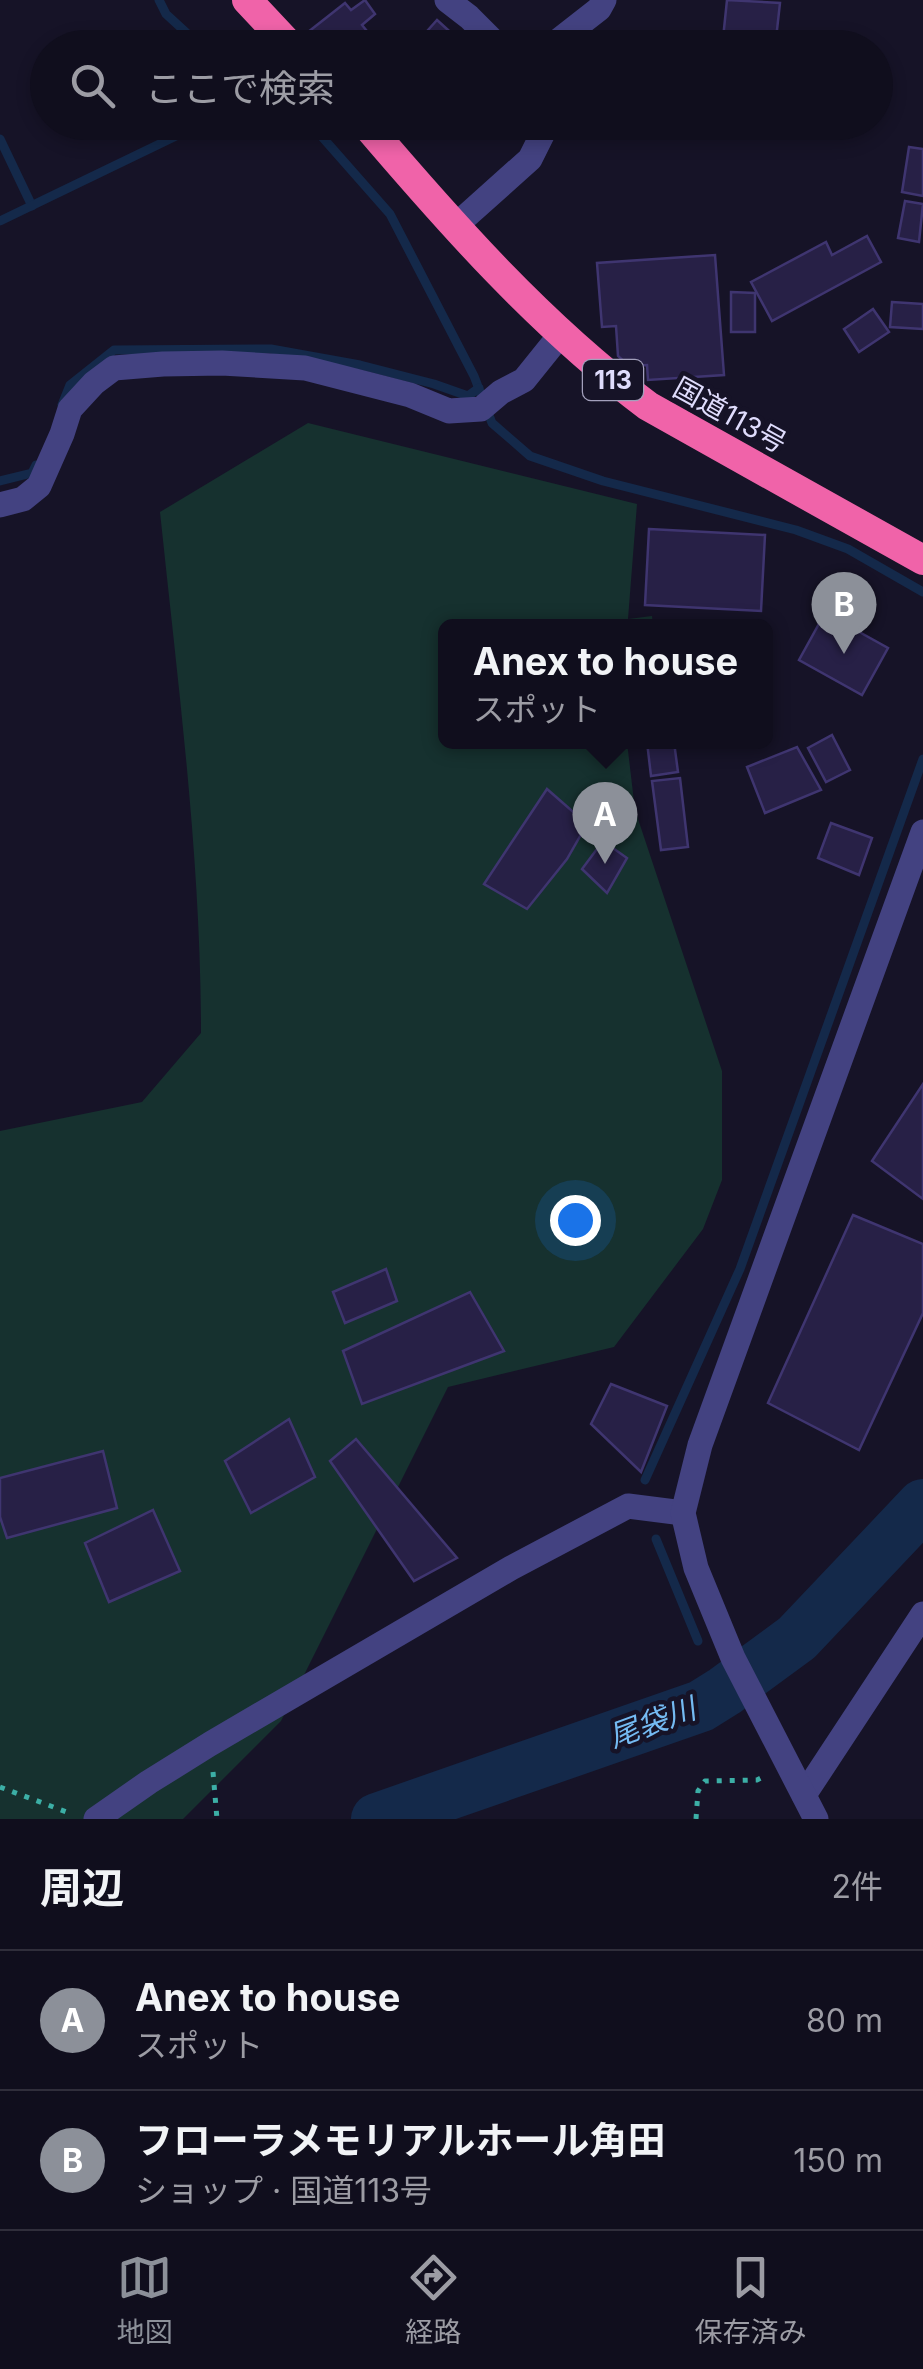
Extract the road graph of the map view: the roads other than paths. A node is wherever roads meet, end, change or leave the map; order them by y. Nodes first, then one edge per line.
1 (247, 0) edge
2 (448, 0) edge
3 (604, 0) edge
4 (275, 30) edge
5 (482, 30) edge
6 (573, 30) edge
7 (379, 140) edge
8 (540, 140) edge
9 (454, 227) junction
10 (561, 334) junction
11 (0, 504) edge
12 (923, 560) edge
13 (923, 832) edge
14 (683, 1513) junction
15 (923, 1614) edge
16 (804, 1795) junction
17 (96, 1819) edge
18 (816, 1819) edge

1 - 4 highway
2 - 5 street
3 - 6 street
7 - 9 highway, 国道113号 / 113
8 - 9 street
9 - 10 highway, 国道113号 / 113
10 - 11 street
10 - 12 highway, 国道113号 / 113
13 - 14 street
14 - 16 street
14 - 17 street
15 - 16 street
16 - 18 street

